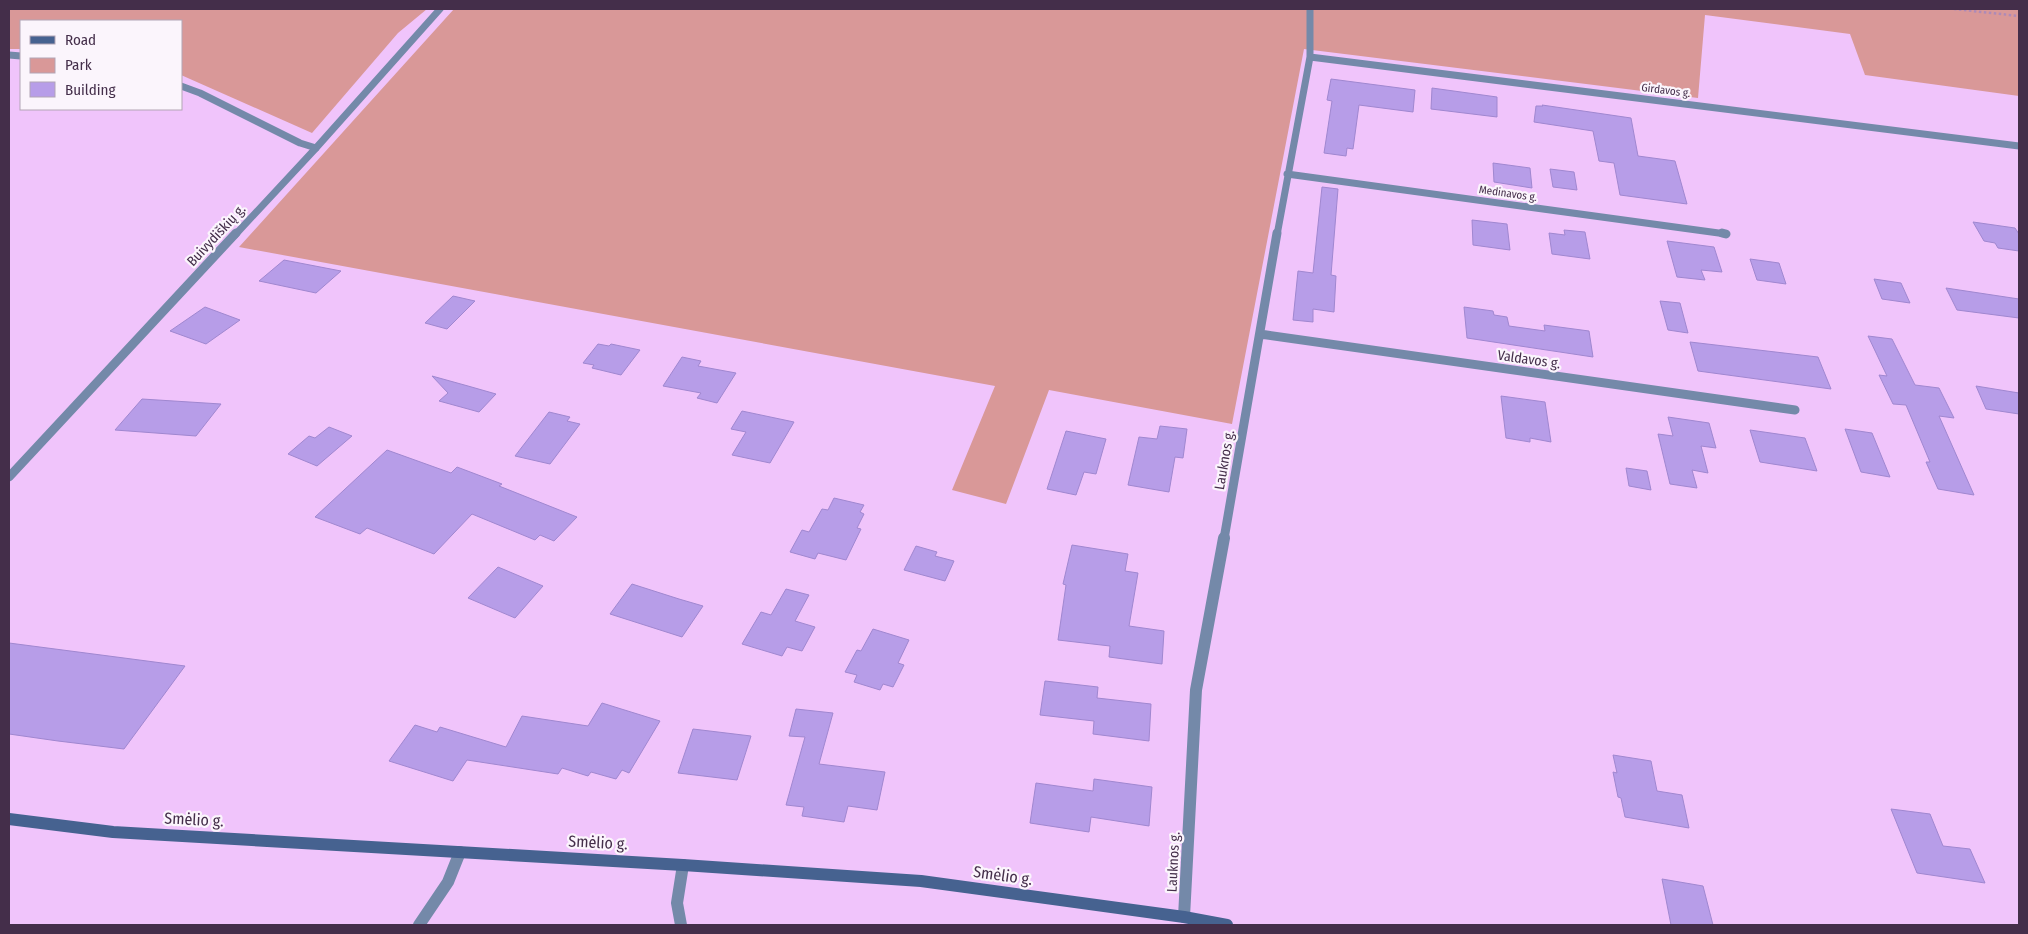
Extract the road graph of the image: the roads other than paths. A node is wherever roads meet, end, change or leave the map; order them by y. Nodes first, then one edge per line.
1 (440, 9) edge
2 (1310, 9) edge
3 (1310, 57) junction
4 (182, 86) edge
5 (2019, 146) edge
6 (316, 148) junction
7 (1288, 174) junction
8 (1726, 234) dead end
9 (1260, 334) junction
10 (1795, 410) dead end
11 (9, 477) edge
12 (9, 819) edge
13 (460, 852) junction
14 (683, 865) junction
15 (1184, 917) junction
16 (419, 925) edge
17 (681, 925) edge
18 (1227, 925) edge

1 - 6 street, Buivydiškių g.
2 - 3 street, Lauknos g.
3 - 5 street, Girdavos g.
3 - 7 street, Lauknos g.
4 - 6 street
6 - 11 street, Buivydiškių g.
7 - 8 street, Medinavos g.
7 - 9 street, Lauknos g.
9 - 10 street, Valdavos g.
9 - 15 street, Lauknos g.
12 - 13 main road, Smėlio g.
13 - 14 main road, Smėlio g.
13 - 16 street
14 - 15 main road, Smėlio g.
14 - 17 street
15 - 18 main road, Smėlio g.

